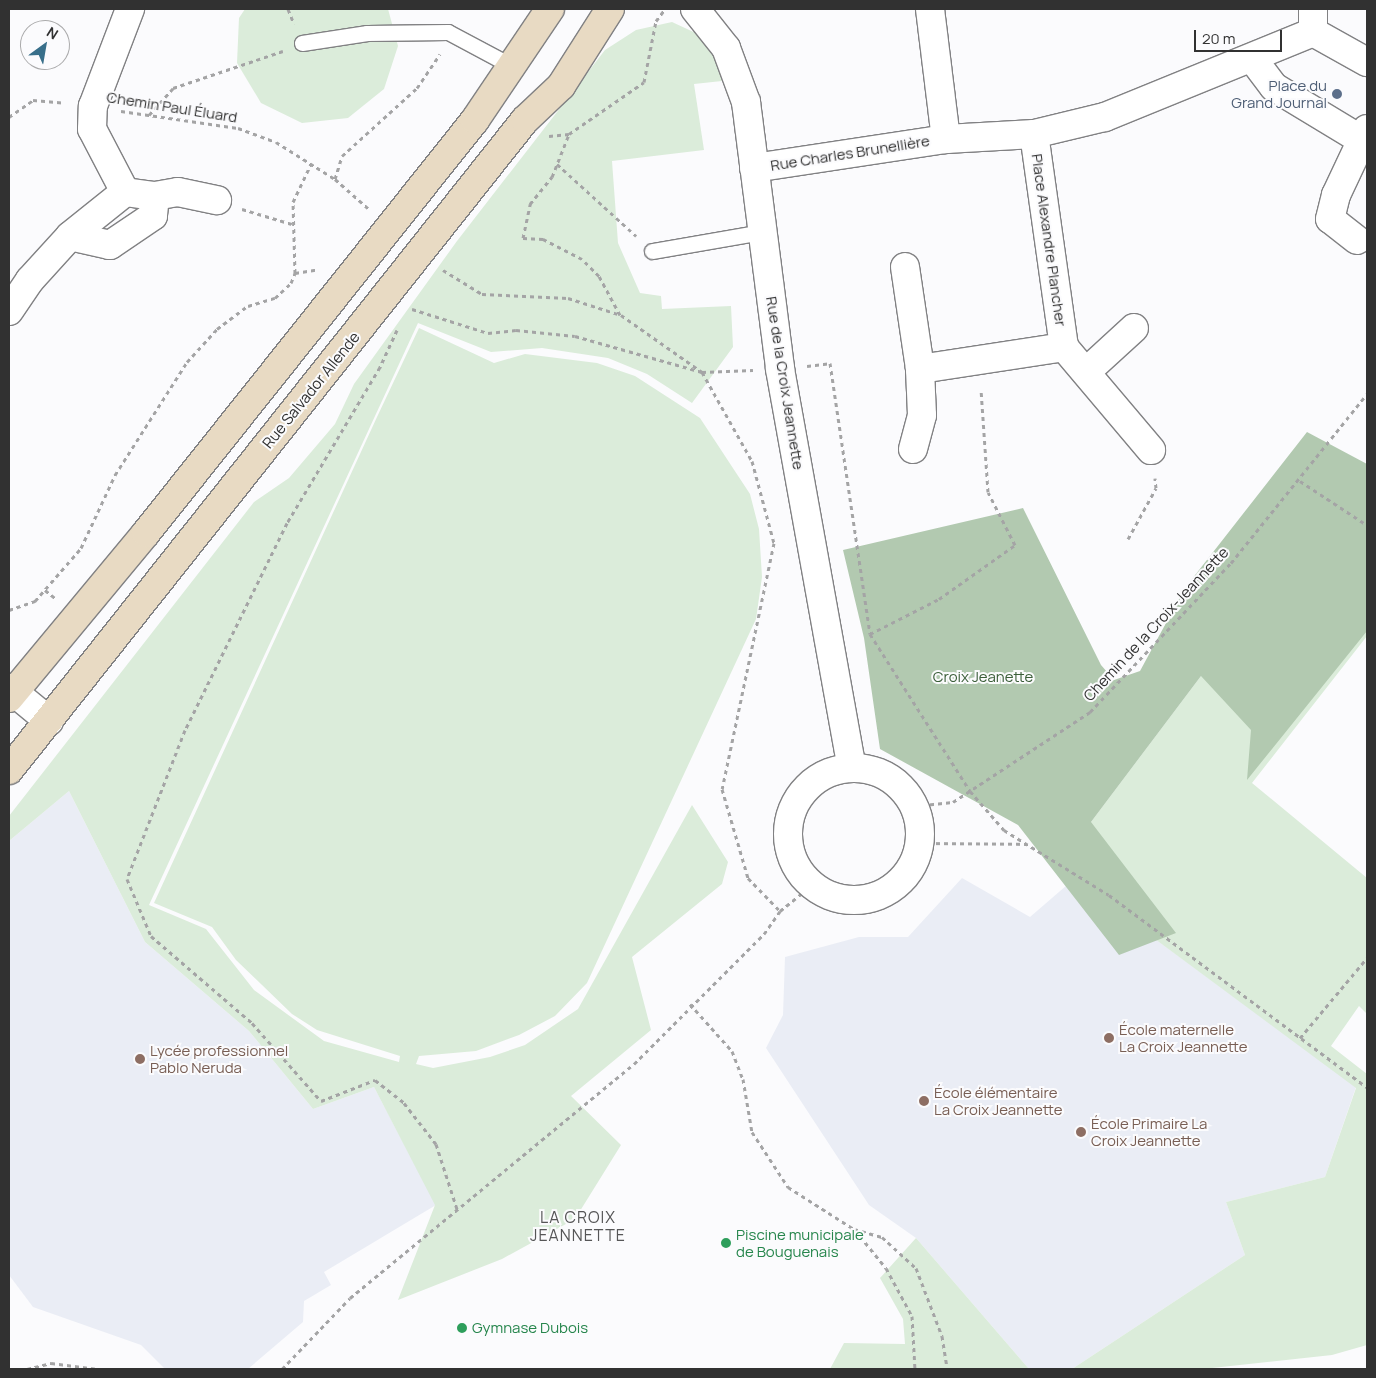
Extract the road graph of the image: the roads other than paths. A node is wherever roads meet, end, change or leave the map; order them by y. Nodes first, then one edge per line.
1 (130, 9) edge
2 (550, 9) edge
3 (610, 9) edge
4 (696, 9) edge
5 (930, 9) edge
6 (1313, 21) edge
7 (302, 43) road end
8 (1252, 58) junction
9 (1367, 62) edge
10 (512, 66) junction
11 (1034, 134) junction
12 (1364, 134) edge
13 (946, 139) junction
14 (754, 168) junction
15 (125, 192) junction
16 (155, 196) junction
17 (217, 200) road end
18 (762, 232) junction
19 (70, 236) junction
20 (1357, 240) dead end
21 (652, 251) road end
22 (905, 267) dead end
23 (9, 311) edge
24 (1134, 328) dead end
25 (1064, 347) junction
26 (920, 369) junction
27 (1086, 372) junction
28 (913, 449) dead end
29 (1151, 450) road end
30 (10, 693) edge
31 (49, 721) junction
32 (852, 768) junction
33 (9, 770) edge

1 - 15 street
2 - 10 street
3 - 31 street, Rue Salvador Allende
4 - 14 street, Rue de la Croix Jeannette
5 - 13 street, Rue Charles Brunellière
6 - 8 street, Rue Charles Brunellière
6 - 9 street
7 - 10 lane
8 - 11 street, Rue Charles Brunellière
8 - 12 street
10 - 30 street
11 - 13 street, Rue Charles Brunellière
11 - 25 street, Place Alexandre Plancher
12 - 20 street
13 - 14 street, Rue Charles Brunellière
14 - 18 street, Rue de la Croix Jeannette
15 - 16 street
15 - 19 street
16 - 17 street
16 - 19 street
18 - 21 lane
18 - 32 street, Rue de la Croix Jeannette
19 - 23 street
22 - 26 street
24 - 27 street
25 - 26 street, Place Alexandre Plancher
25 - 27 street, Place Alexandre Plancher
26 - 28 street
27 - 29 street, Place Alexandre Plancher
30 - 31 street
31 - 33 street, Rue Salvador Allende
32 - 32 street

